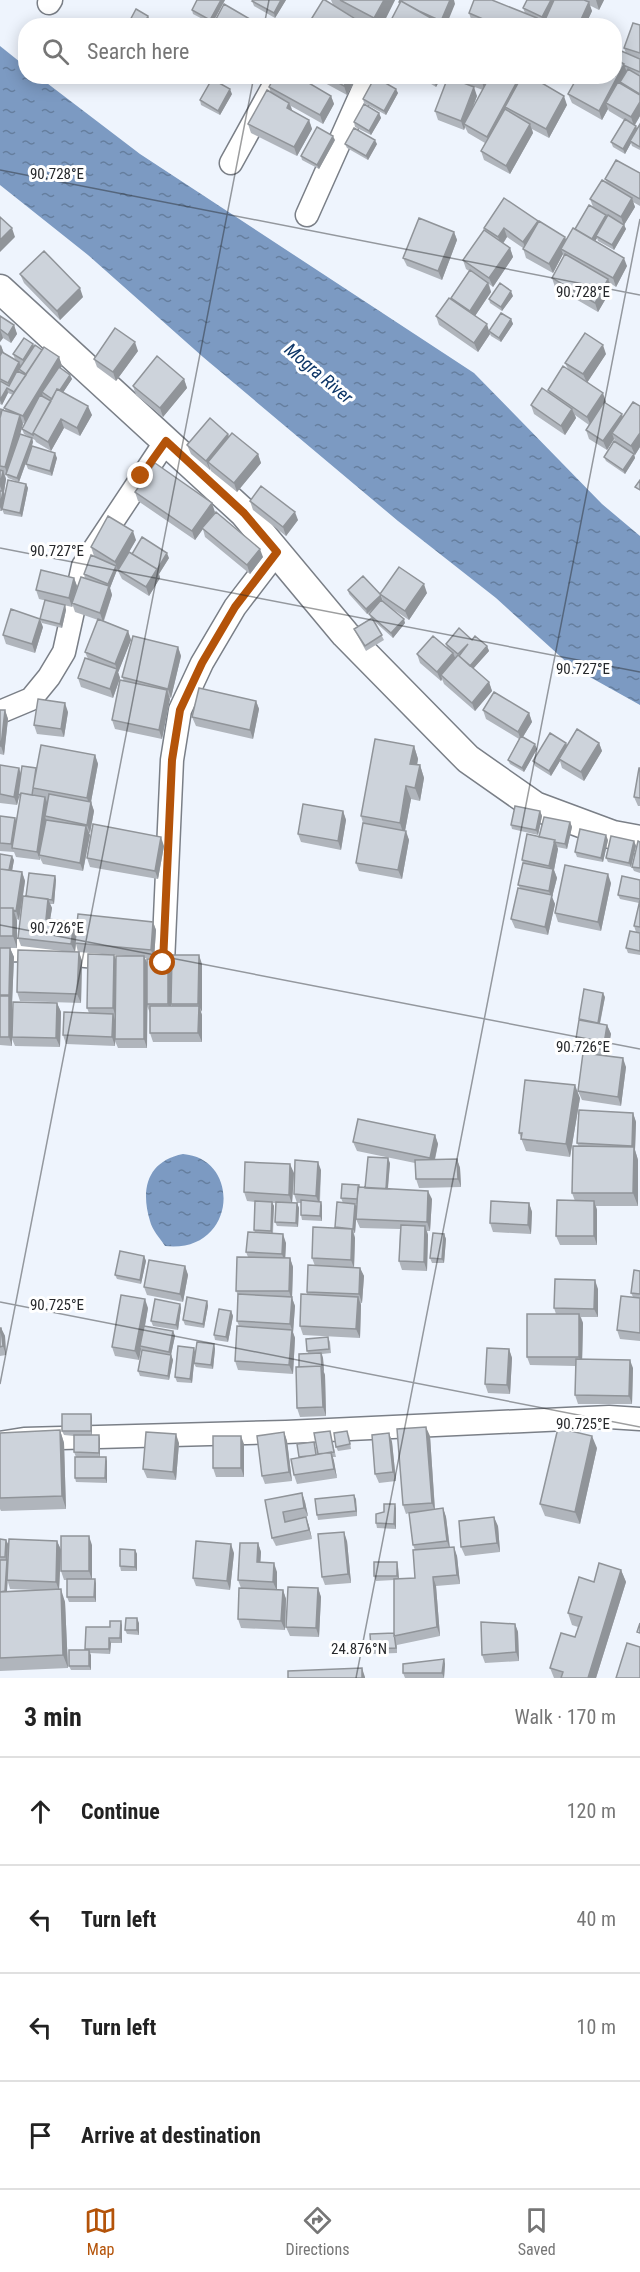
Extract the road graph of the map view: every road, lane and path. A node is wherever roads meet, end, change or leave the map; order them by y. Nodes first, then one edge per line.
1 (275, 84) edge
2 (365, 84) edge
3 (231, 163) dead end
4 (307, 215) dead end
5 (0, 289) edge
6 (166, 441) junction
7 (277, 552) junction
8 (0, 712) edge
9 (640, 840) edge
10 (0, 951) edge
11 (640, 1419) edge
12 (0, 1443) edge

1 - 3 street
2 - 4 street
5 - 6 street
6 - 7 street
6 - 8 street
7 - 9 street
7 - 10 street
11 - 12 street

